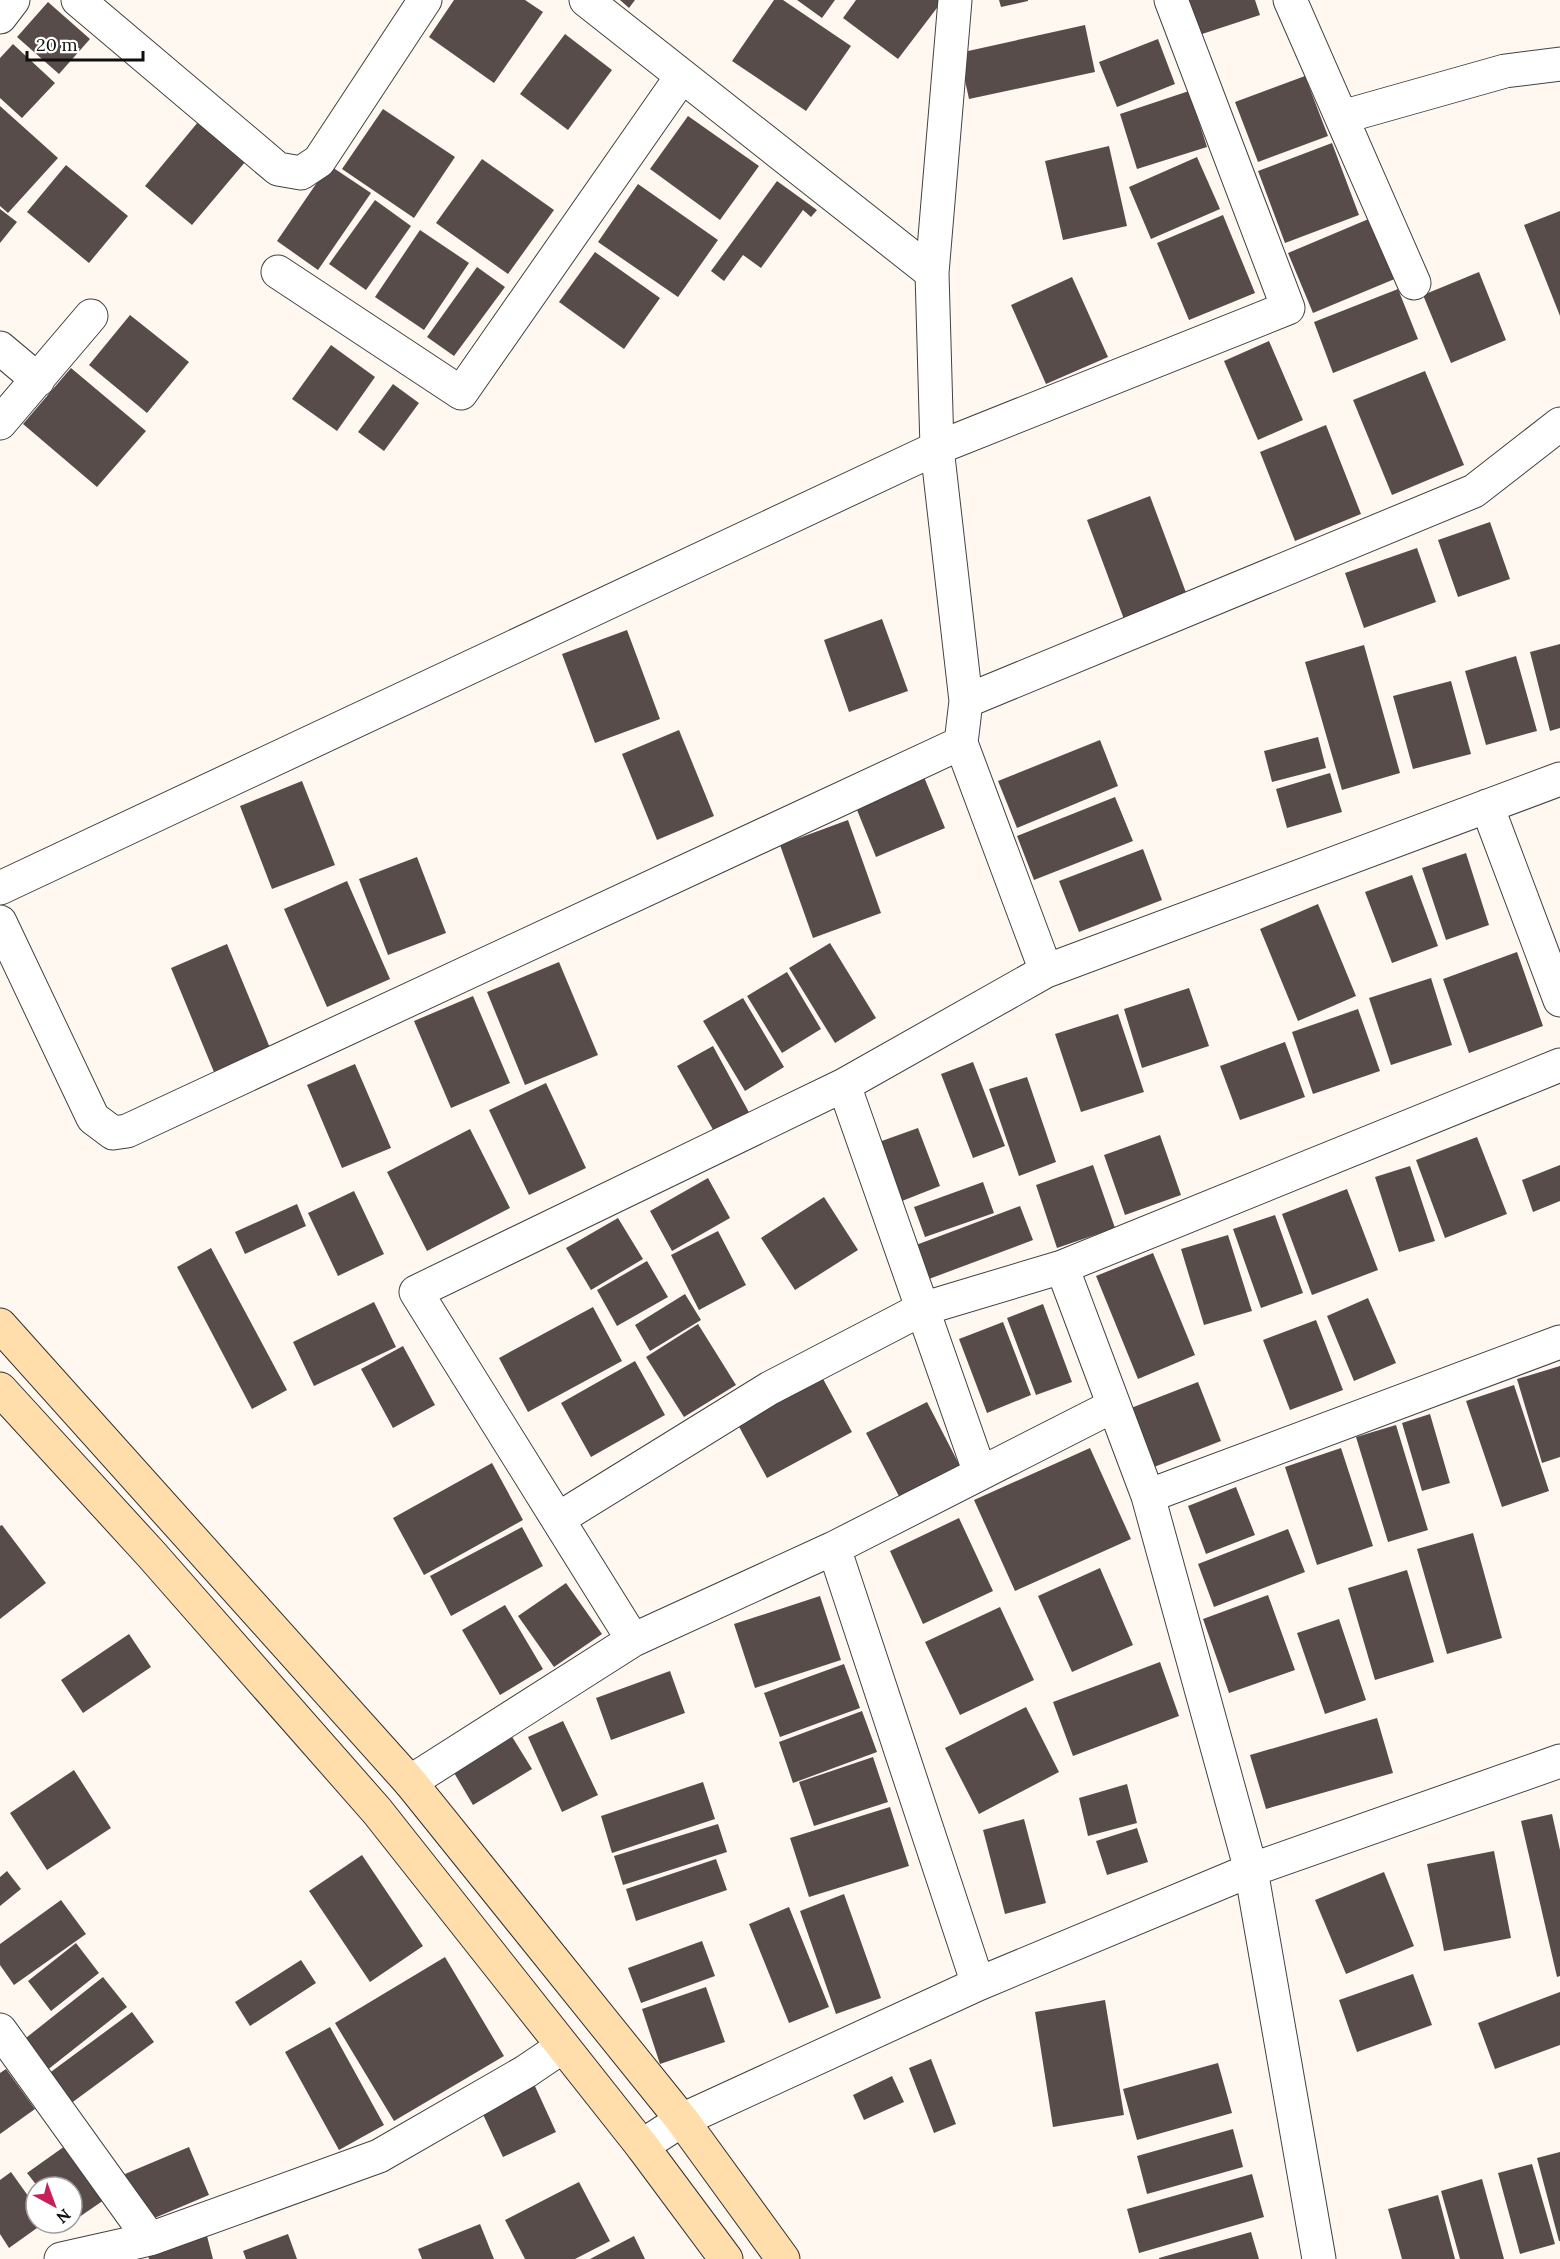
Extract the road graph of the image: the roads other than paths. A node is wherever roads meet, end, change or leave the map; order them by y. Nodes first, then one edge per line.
1 (13, 0) edge
2 (78, 0) edge
3 (425, 0) edge
4 (586, 0) edge
5 (955, 0) edge
6 (1171, 0) edge
7 (1290, 0) edge
8 (0, 17) edge
9 (1560, 64) edge
10 (682, 76) junction
11 (1342, 117) junction
12 (278, 272) dead end
13 (932, 273) junction
14 (1414, 283) dead end
15 (91, 316) dead end
16 (0, 348) edge
17 (38, 380) junction
18 (0, 423) edge
19 (1560, 424) edge
20 (937, 448) junction
21 (966, 701) junction
22 (961, 742) junction
23 (1560, 779) edge
24 (1487, 806) junction
25 (0, 888) edge
26 (0, 922) edge
27 (1046, 971) junction
28 (1560, 1000) edge
29 (1560, 1065) edge
30 (844, 1085) junction
31 (1062, 1267) junction
32 (922, 1309) junction
33 (0, 1325) edge
34 (1560, 1342) edge
35 (0, 1389) edge
36 (1113, 1406) junction
37 (980, 1473) junction
38 (1148, 1496) junction
39 (558, 1519) junction
40 (834, 1548) junction
41 (633, 1640) junction
42 (1560, 1761) edge
43 (410, 1782) junction
44 (1251, 1870) junction
45 (978, 1984) junction
46 (0, 2030) edge
47 (562, 2047) junction
48 (682, 2120) junction
49 (642, 2146) junction
50 (140, 2247) edge
51 (61, 2259) edge
52 (726, 2259) edge
53 (783, 2259) edge
54 (1320, 2259) edge

1 - 8 street
2 - 3 street
4 - 10 street
5 - 13 street
6 - 20 street
7 - 11 street
9 - 11 street
10 - 12 street
10 - 13 street
11 - 14 street
13 - 20 street
15 - 17 street
16 - 17 street
17 - 18 street
19 - 21 street
20 - 21 street
20 - 25 street
21 - 22 street
22 - 26 street
22 - 27 street
23 - 24 street
24 - 27 street
24 - 28 street
27 - 30 street
29 - 31 street
30 - 32 street
30 - 39 street
31 - 32 street
31 - 36 street
32 - 37 street
32 - 39 street
33 - 43 street
34 - 38 street
35 - 47 street
36 - 37 street
36 - 38 street
37 - 40 street
38 - 44 street
39 - 41 street
40 - 41 street
40 - 45 street
41 - 43 street
42 - 44 street
43 - 48 street
44 - 45 street
44 - 54 street
45 - 48 street
46 - 50 street
47 - 49 street
47 - 50 street
48 - 49 street
48 - 53 street
49 - 52 street
50 - 51 street

